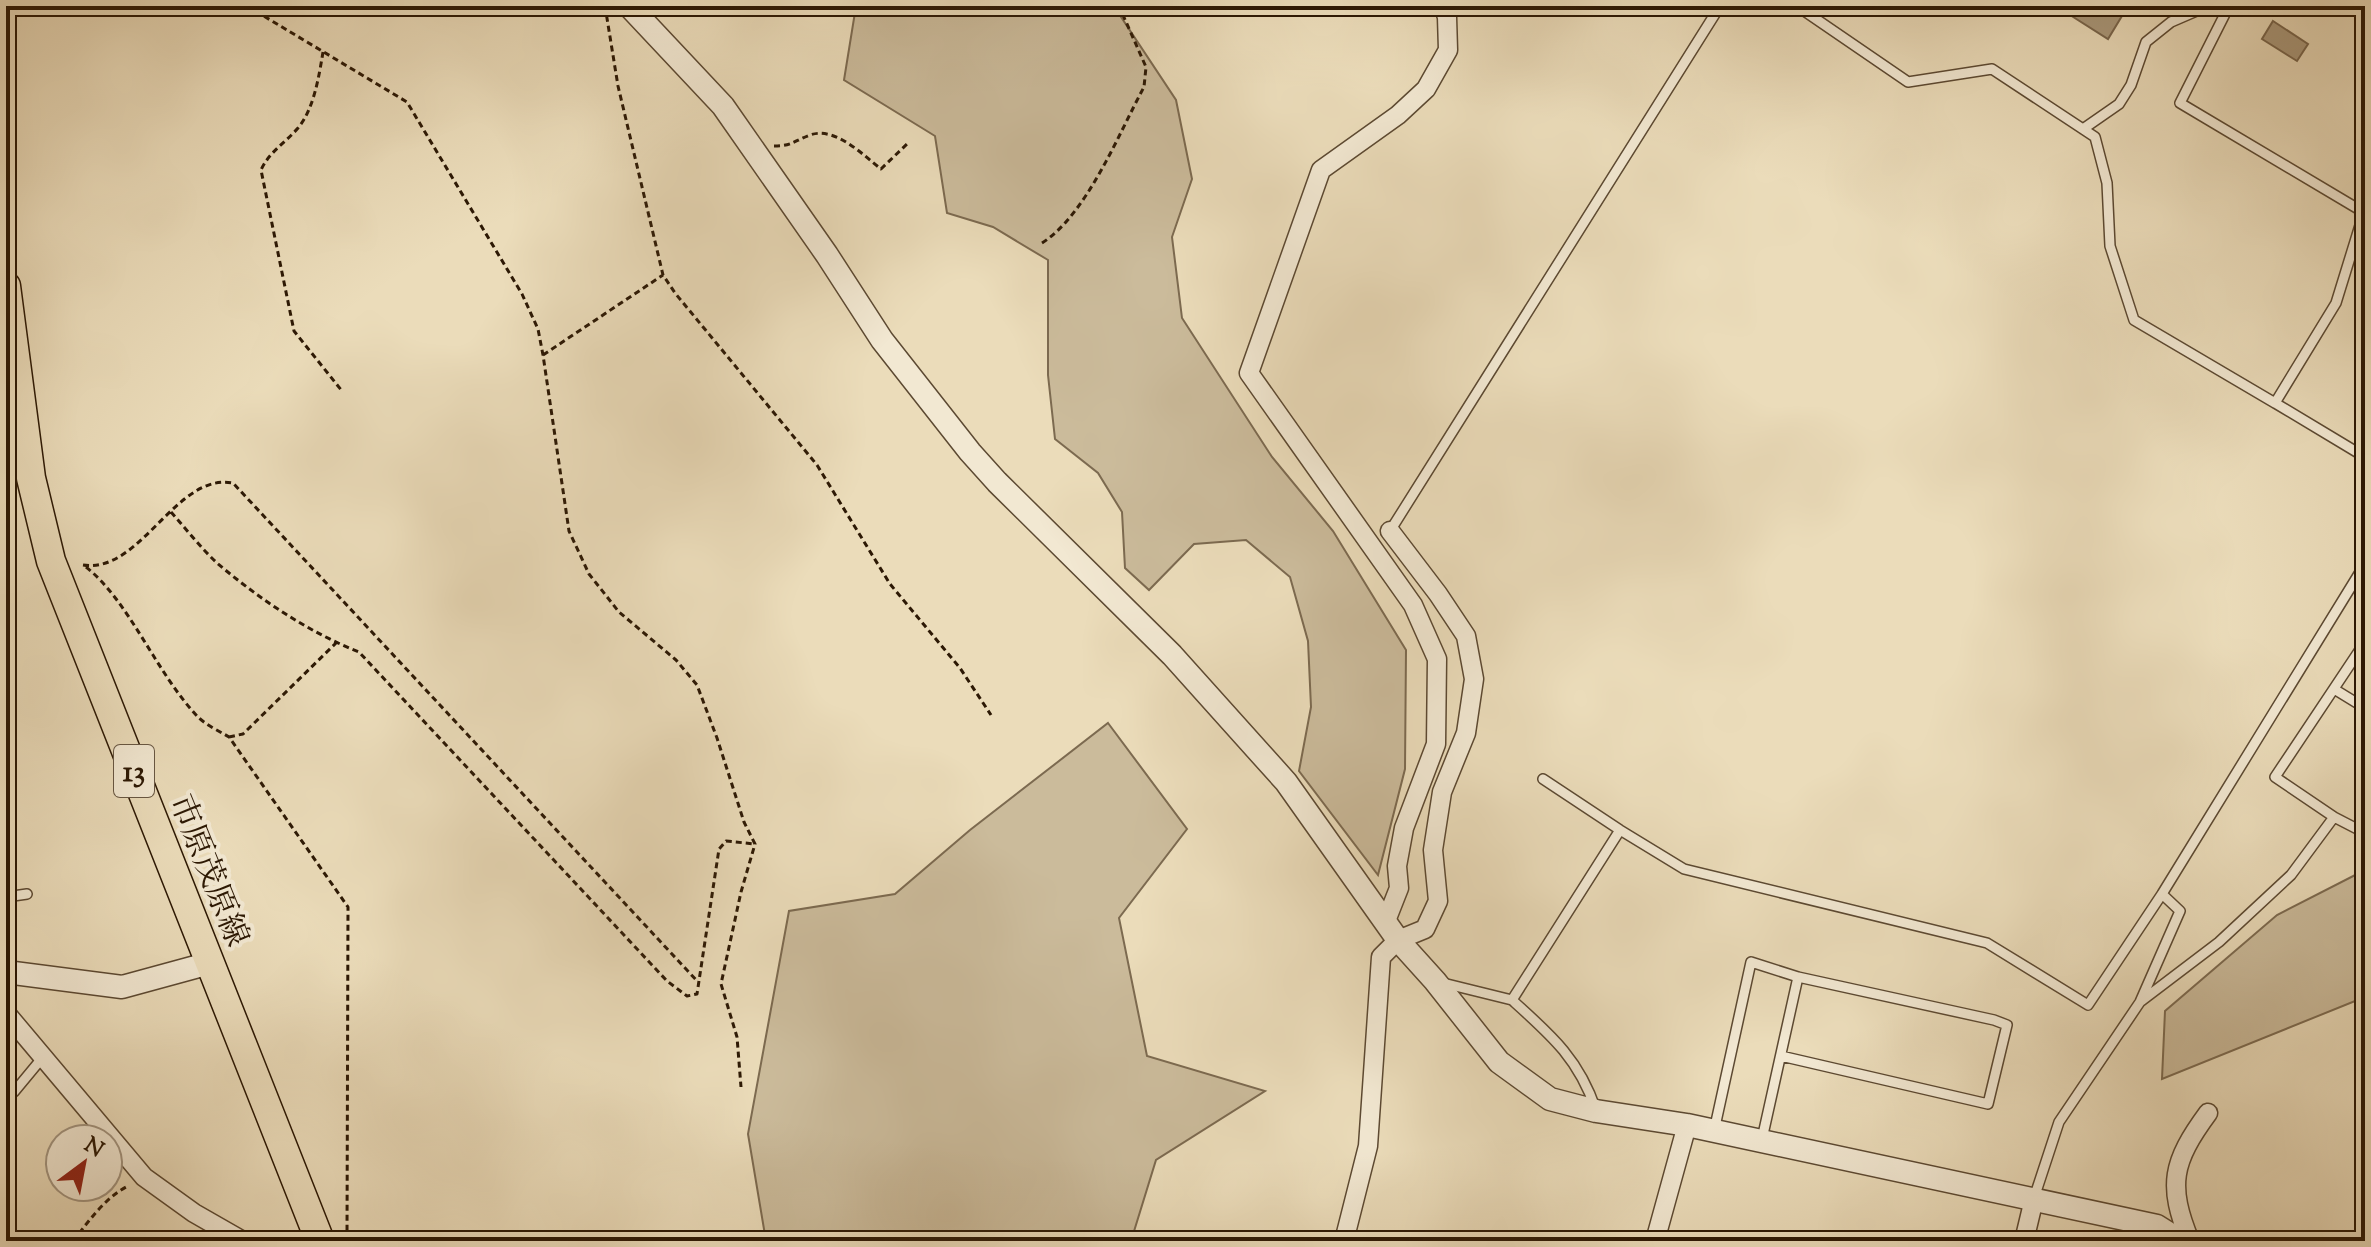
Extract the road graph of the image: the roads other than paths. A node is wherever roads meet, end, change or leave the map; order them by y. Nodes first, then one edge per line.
1 (629, 6) edge
2 (1443, 6) edge
3 (1720, 6) edge
4 (1797, 6) edge
5 (2208, 6) edge
6 (2229, 6) edge
7 (2083, 129) junction
8 (2364, 212) edge
9 (6, 286) edge
10 (2275, 403) junction
11 (2365, 457) edge
12 (1390, 531) joint
13 (2365, 564) edge
14 (2365, 642) edge
15 (2334, 689) junction
16 (2365, 708) edge
17 (1543, 779) dead end
18 (2334, 817) junction
19 (1620, 830) junction
20 (2365, 833) edge
21 (27, 894) dead end
22 (2162, 894) junction
23 (6, 897) edge
24 (1392, 931) junction
25 (210, 963) junction
26 (6, 972) edge
27 (1798, 977) junction
28 (1435, 981) junction
29 (1512, 1000) junction
30 (2140, 1002) junction
31 (6, 1013) edge
32 (1781, 1056) junction
33 (43, 1057) junction
34 (6, 1092) edge
35 (1596, 1111) junction
36 (2208, 1113) dead end
37 (1687, 1125) junction
38 (1714, 1131) junction
39 (1762, 1141) junction
40 (2034, 1199) junction
41 (243, 1241) edge
42 (320, 1241) edge
43 (1344, 1241) edge
44 (1655, 1241) edge
45 (2024, 1241) edge
46 (2181, 1241) edge
47 (2190, 1241) edge

1 - 24 street
2 - 24 street
3 - 12 lane
4 - 7 lane
5 - 7 lane
6 - 8 lane
7 - 10 lane
8 - 10 lane
9 - 25 main road, 市原茂原線 / 13
10 - 11 lane
12 - 24 street
13 - 22 lane
14 - 15 lane
15 - 16 lane
15 - 18 lane
17 - 19 lane
18 - 20 lane
18 - 30 lane
19 - 22 lane
19 - 29 lane
21 - 23 lane
22 - 30 lane
24 - 28 street
24 - 43 street
25 - 26 street
25 - 42 main road, 市原茂原線 / 13
27 - 32 lane
27 - 32 lane
27 - 38 lane
28 - 29 lane
28 - 35 street
29 - 35 lane
30 - 40 lane
31 - 33 street
32 - 39 lane
33 - 34 lane
33 - 41 street
35 - 37 street
36 - 47 street
37 - 38 street
37 - 44 street
38 - 39 street
39 - 40 street
40 - 45 street
40 - 46 street

